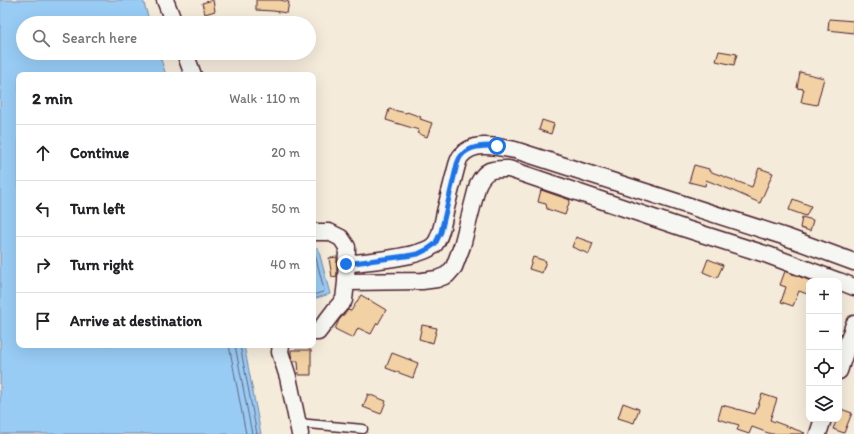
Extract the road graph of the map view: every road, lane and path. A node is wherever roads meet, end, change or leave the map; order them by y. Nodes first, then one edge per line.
1 (166, 0) edge
2 (172, 16) edge
3 (188, 60) edge
4 (192, 72) edge
5 (316, 232) edge
6 (854, 262) edge
7 (346, 264) junction
8 (830, 278) edge
9 (346, 282) junction
10 (842, 282) edge
11 (854, 287) edge
12 (854, 324) edge
13 (316, 332) edge
14 (281, 348) edge
15 (842, 362) edge
16 (822, 422) edge
17 (299, 428) edge
18 (363, 429) dead end
19 (818, 434) edge

1 - 2 street
3 - 4 street
5 - 7 street
6 - 7 street
7 - 9 street
8 - 9 street
9 - 13 street
10 - 11 street
12 - 15 street
14 - 17 street
16 - 19 street
17 - 18 lane

